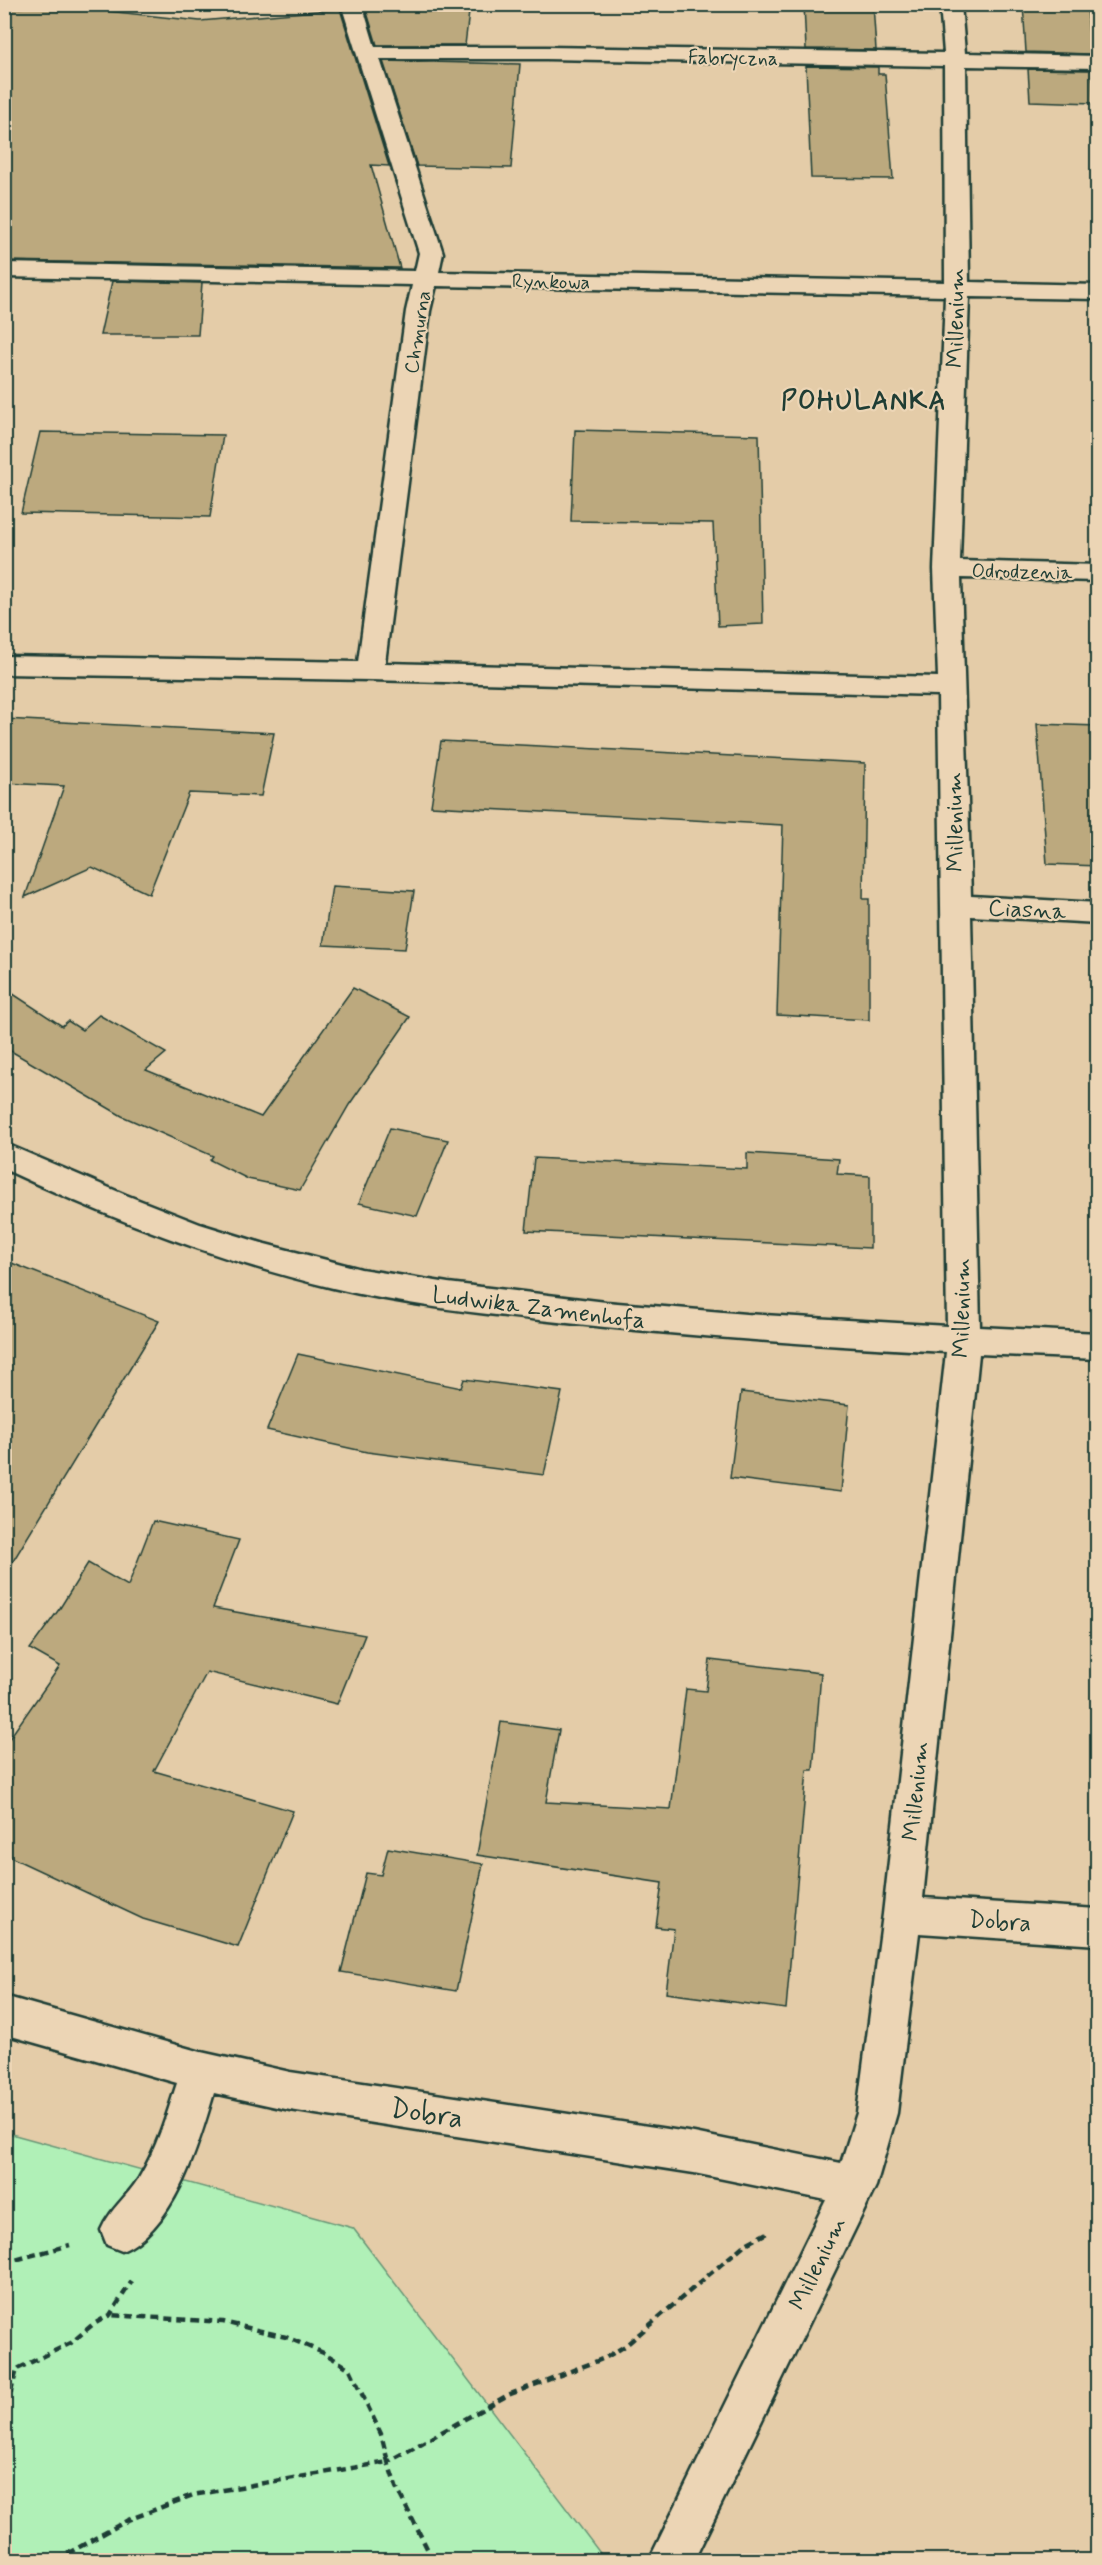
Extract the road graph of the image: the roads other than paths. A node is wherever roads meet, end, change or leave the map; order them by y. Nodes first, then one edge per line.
1 (351, 4) edge
2 (950, 4) edge
3 (368, 52) junction
4 (955, 60) junction
5 (1098, 62) edge
6 (4, 270) edge
7 (425, 279) junction
8 (957, 288) junction
9 (1098, 292) edge
10 (947, 569) junction
11 (1098, 573) edge
12 (4, 665) edge
13 (370, 671) junction
14 (952, 686) junction
15 (956, 905) junction
16 (1098, 913) edge
17 (4, 1155) edge
18 (964, 1340) junction
19 (1098, 1346) edge
20 (902, 1914) junction
21 (1098, 1927) edge
22 (4, 2015) edge
23 (201, 2071) junction
24 (855, 2186) junction
25 (122, 2230) road end
26 (671, 2560) edge

1 - 3 street, Chmurna
2 - 4 street, Millenium
3 - 4 street, Fabryczna
3 - 7 street, Chmurna
4 - 5 street, Fabryczna
4 - 8 street, Millenium
6 - 7 street, Rynkowa
7 - 8 street, Rynkowa
7 - 13 street, Chmurna
8 - 9 street, Rynkowa
8 - 10 street, Millenium
10 - 11 street, Odrodzenia
10 - 14 street, Millenium
12 - 13 street
13 - 14 street
14 - 15 street, Millenium
15 - 16 street, Ciasna
15 - 18 street, Millenium
17 - 18 street, Ludwika Zamenhofa
18 - 19 street, Ludwika Zamenhofa
18 - 20 street, Millenium
20 - 21 street, Dobra
20 - 24 street, Millenium
22 - 23 street, Dobra
23 - 24 street, Dobra
23 - 25 street
24 - 26 street, Millenium

